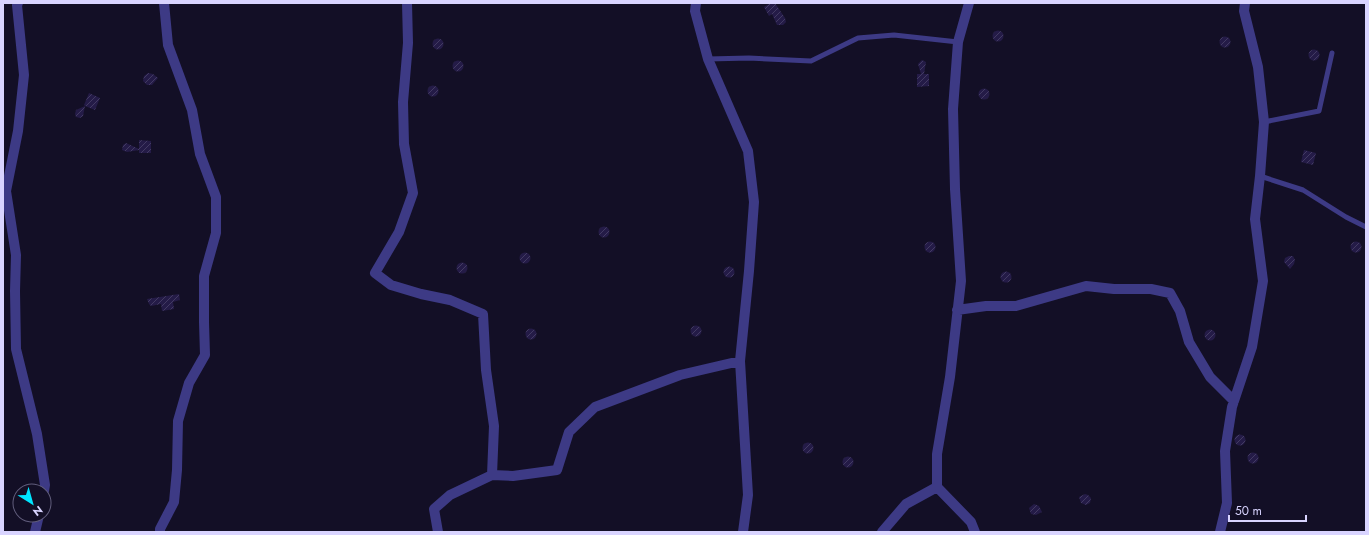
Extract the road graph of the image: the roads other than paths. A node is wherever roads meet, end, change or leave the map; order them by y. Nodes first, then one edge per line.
1 (18, 3) edge
2 (164, 3) edge
3 (407, 3) edge
4 (696, 3) edge
5 (969, 3) edge
6 (1245, 3) edge
7 (958, 42) junction
8 (1332, 53) dead end
9 (708, 59) junction
10 (1264, 122) junction
11 (1260, 176) junction
12 (1366, 227) edge
13 (957, 310) junction
14 (740, 361) junction
15 (1234, 401) junction
16 (492, 475) junction
17 (45, 483) edge
18 (937, 487) junction
19 (160, 532) edge
20 (438, 532) edge
21 (743, 532) edge
22 (882, 532) edge
23 (975, 532) edge
24 (1220, 532) edge

1 - 17 street
2 - 19 street
3 - 16 street
4 - 9 street
5 - 7 street
6 - 10 street
7 - 9 lane
7 - 13 street
8 - 10 lane
9 - 14 street
10 - 11 street
11 - 12 lane
11 - 15 street
13 - 15 street
13 - 18 street
14 - 16 street
14 - 21 street
15 - 24 street
16 - 20 street
18 - 22 street
18 - 23 street

